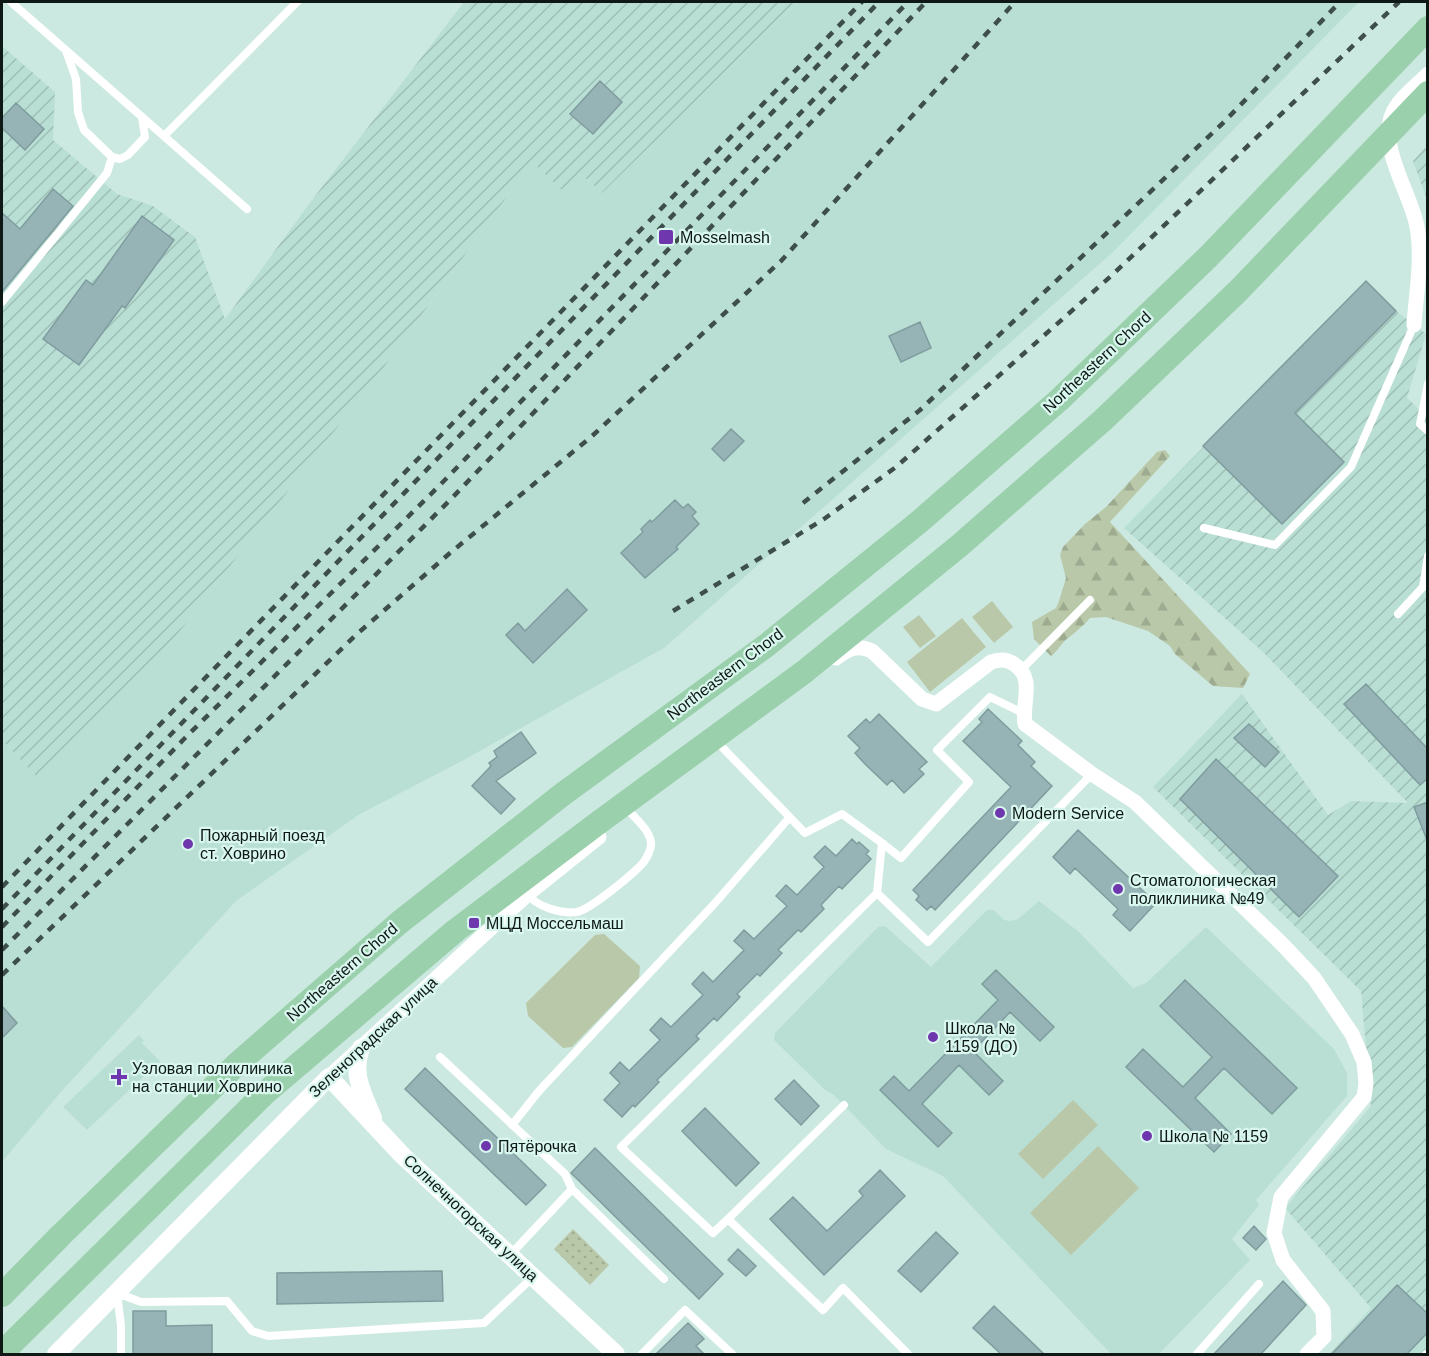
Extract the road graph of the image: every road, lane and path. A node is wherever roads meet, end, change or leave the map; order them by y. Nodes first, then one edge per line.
1 (11, 2) edge
2 (297, 2) edge
3 (1428, 28) edge
4 (66, 50) junction
5 (1428, 74) edge
6 (1428, 93) edge
7 (142, 117) junction
8 (164, 136) junction
9 (112, 157) junction
10 (247, 209) dead end
11 (1422, 228) edge
12 (2, 302) edge
13 (1414, 325) joint
14 (1428, 384) edge
15 (1428, 431) edge
16 (1203, 528) dead end
17 (1428, 556) edge
18 (1090, 600) dead end
19 (1398, 614) dead end
20 (1021, 670) junction
21 (1023, 712) junction
22 (718, 746) junction
23 (1092, 774) junction
24 (630, 812) junction
25 (789, 818) junction
26 (882, 843) junction
27 (876, 892) junction
28 (528, 894) junction
29 (361, 1048) junction
30 (440, 1057) dead end
31 (329, 1077) junction
32 (844, 1105) dead end
33 (512, 1125) junction
34 (377, 1128) junction
35 (572, 1189) junction
36 (728, 1219) junction
37 (510, 1255) junction
38 (534, 1276) junction
39 (664, 1279) dead end
40 (1259, 1284) dead end
41 (117, 1293) junction
42 (2, 1295) edge
43 (2, 1353) edge
44 (56, 1354) edge
45 (122, 1354) edge
46 (616, 1354) edge
47 (642, 1354) edge
48 (732, 1354) edge
49 (908, 1354) edge
50 (1197, 1354) edge
51 (1307, 1354) edge

1 - 4 lane
2 - 8 lane
3 - 42 main road, Northeastern Chord
4 - 7 lane
4 - 9 lane
5 - 11 street
6 - 43 main road
7 - 8 lane
7 - 9 lane
8 - 10 lane
9 - 12 lane
11 - 13 street
13 - 16 lane
14 - 15 lane
17 - 19 lane
18 - 20 lane
20 - 21 street
20 - 22 street, Зеленоградская улица
21 - 23 street
21 - 26 lane
22 - 24 street, Зеленоградская улица
22 - 25 lane
23 - 27 lane
23 - 51 street
24 - 28 street, Зеленоградская улица
24 - 28 lane
25 - 26 lane
25 - 33 lane
26 - 27 lane
27 - 36 lane
28 - 29 street, Зеленоградская улица
29 - 31 street, Зеленоградская улица
29 - 34 street
30 - 33 lane
31 - 34 street, Солнечногорская улица
31 - 41 street, Зеленоградская улица
32 - 36 lane
33 - 35 lane
34 - 37 street, Солнечногорская улица
35 - 37 lane
35 - 39 lane
36 - 49 lane
37 - 38 street, Солнечногорская улица
38 - 41 lane
38 - 46 street, Солнечногорская улица
40 - 50 lane
41 - 44 street, Зеленоградская улица
41 - 45 lane
47 - 48 lane

